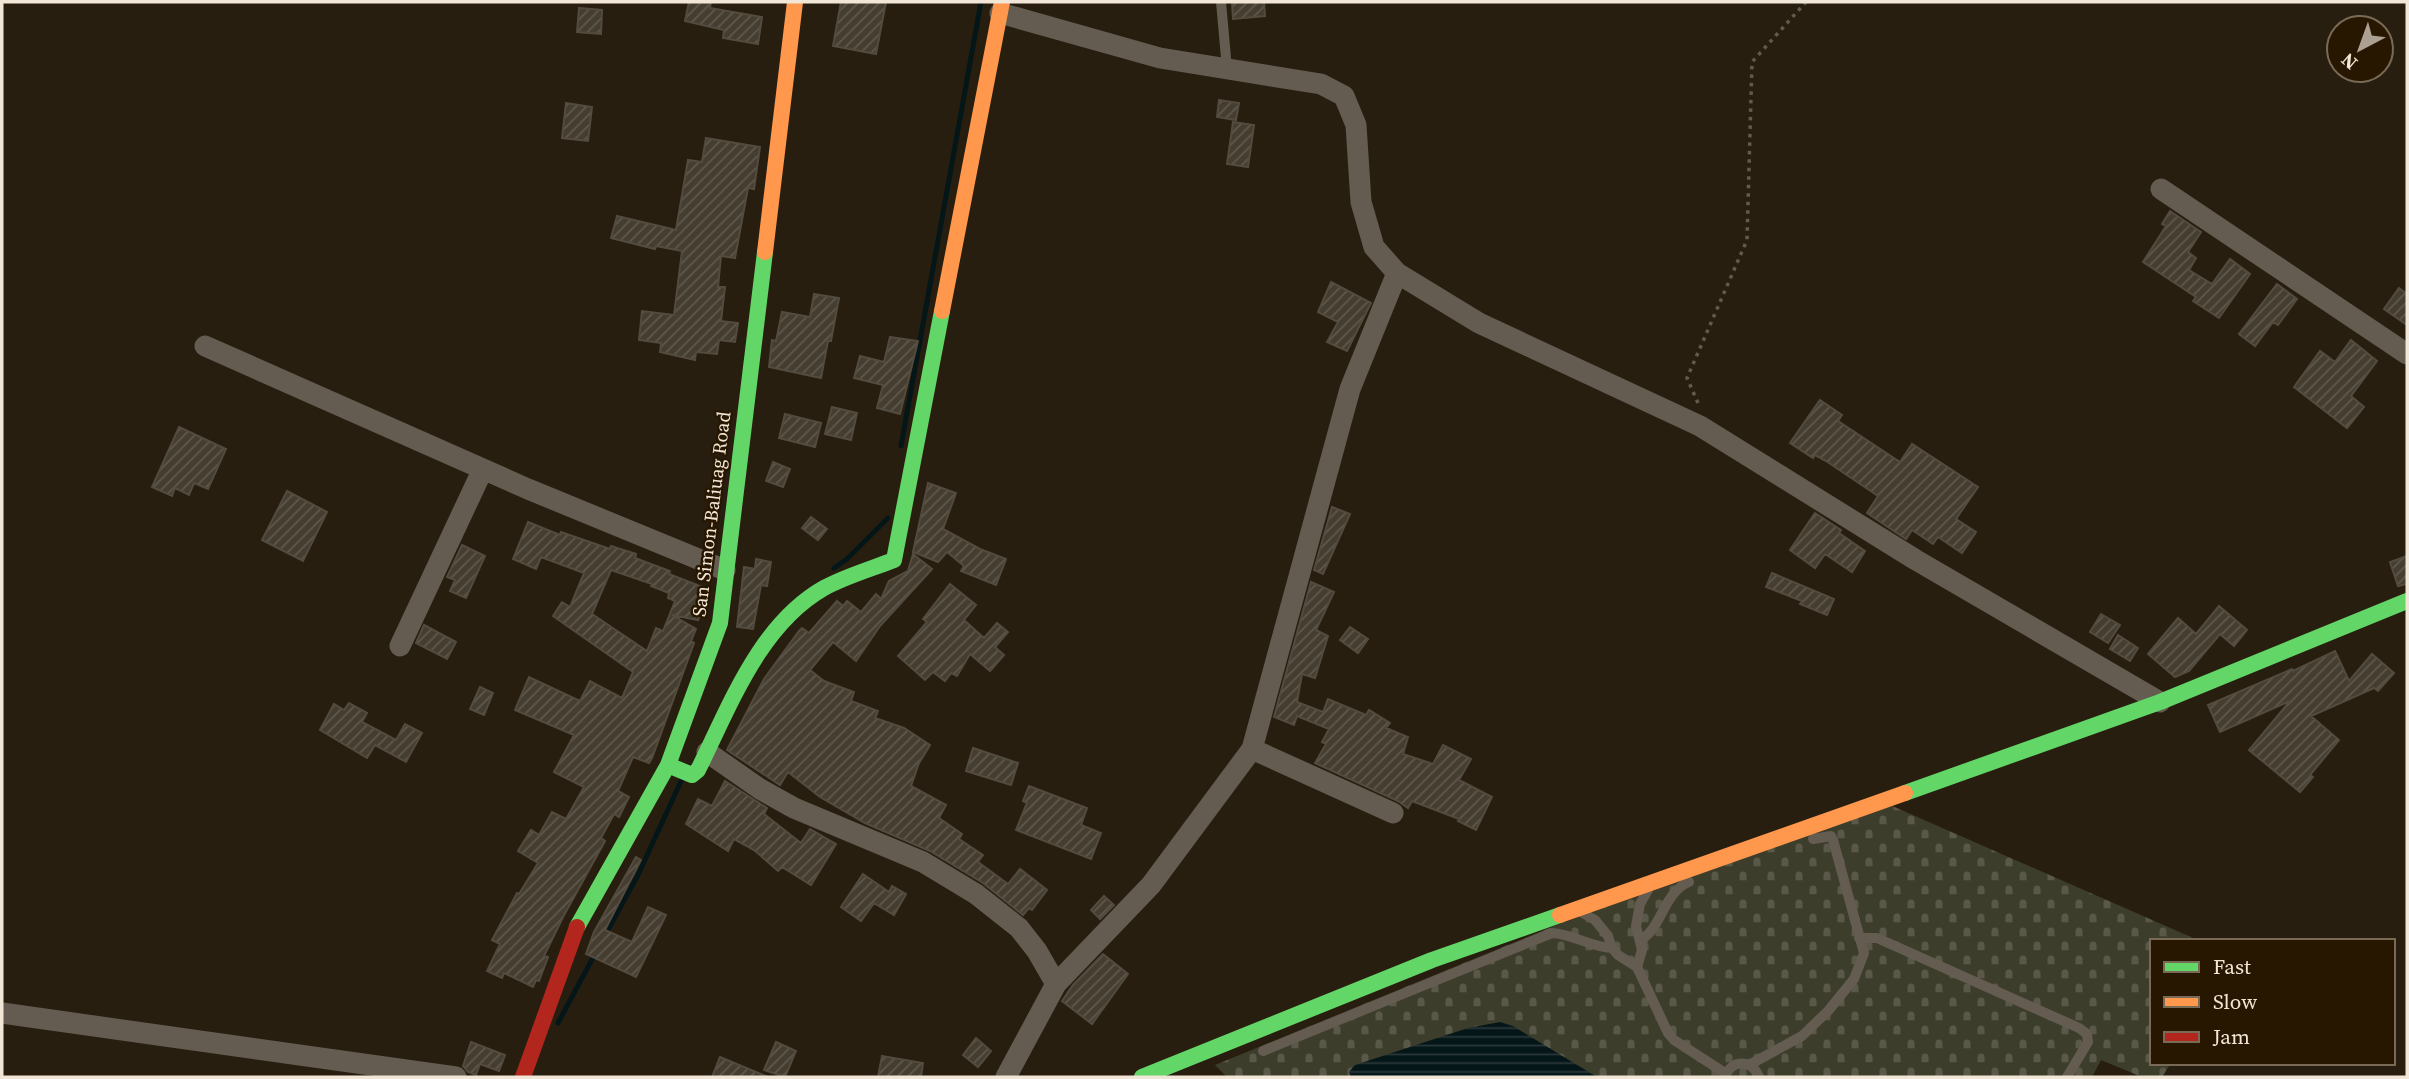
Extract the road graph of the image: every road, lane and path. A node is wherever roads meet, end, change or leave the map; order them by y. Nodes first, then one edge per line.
1 (795, 2) edge
2 (1222, 2) edge
3 (1806, 2) edge
4 (1001, 7) edge
5 (1227, 69) junction
6 (2161, 189) dead end
7 (1397, 273) junction
8 (205, 346) dead end
9 (2407, 354) edge
10 (1700, 426) junction
11 (483, 469) junction
12 (725, 570) junction
13 (2407, 601) edge
14 (400, 646) dead end
15 (2160, 702) junction
16 (1252, 749) junction
17 (707, 752) junction
18 (668, 765) junction
19 (1393, 813) dead end
20 (1807, 842) dead end
21 (1745, 862) dead end
22 (1654, 880) junction
23 (1575, 909) junction
24 (1859, 938) junction
25 (1641, 940) junction
26 (1612, 948) junction
27 (1637, 967) junction
28 (1056, 984) junction
29 (2, 1013) edge
30 (1263, 1051) dead end
31 (1749, 1065) junction
32 (1725, 1075) edge
33 (456, 1077) edge
34 (523, 1077) edge
35 (1006, 1077) edge
36 (1142, 1077) edge
37 (1759, 1077) edge
38 (2067, 1077) edge

1 - 12 main road, San Simon-Baliuag Road
2 - 5 lane
3 - 10 path
4 - 5 street
4 - 17 main road
5 - 7 street
6 - 9 street
7 - 10 street
7 - 16 street
8 - 11 street
10 - 15 street
11 - 12 street
11 - 14 street
12 - 18 main road, San Simon-Baliuag Road
13 - 15 main road
15 - 22 main road
16 - 19 street
16 - 28 street
17 - 18 main road
17 - 28 street
18 - 34 main road, San Simon-Baliuag Road
20 - 24 lane
21 - 25 lane
22 - 23 main road
22 - 25 lane
23 - 26 lane
23 - 36 main road
24 - 31 lane
24 - 38 lane
25 - 27 lane
26 - 27 lane
26 - 30 lane
27 - 32 lane
28 - 35 street
29 - 33 street
31 - 32 lane
31 - 37 lane

